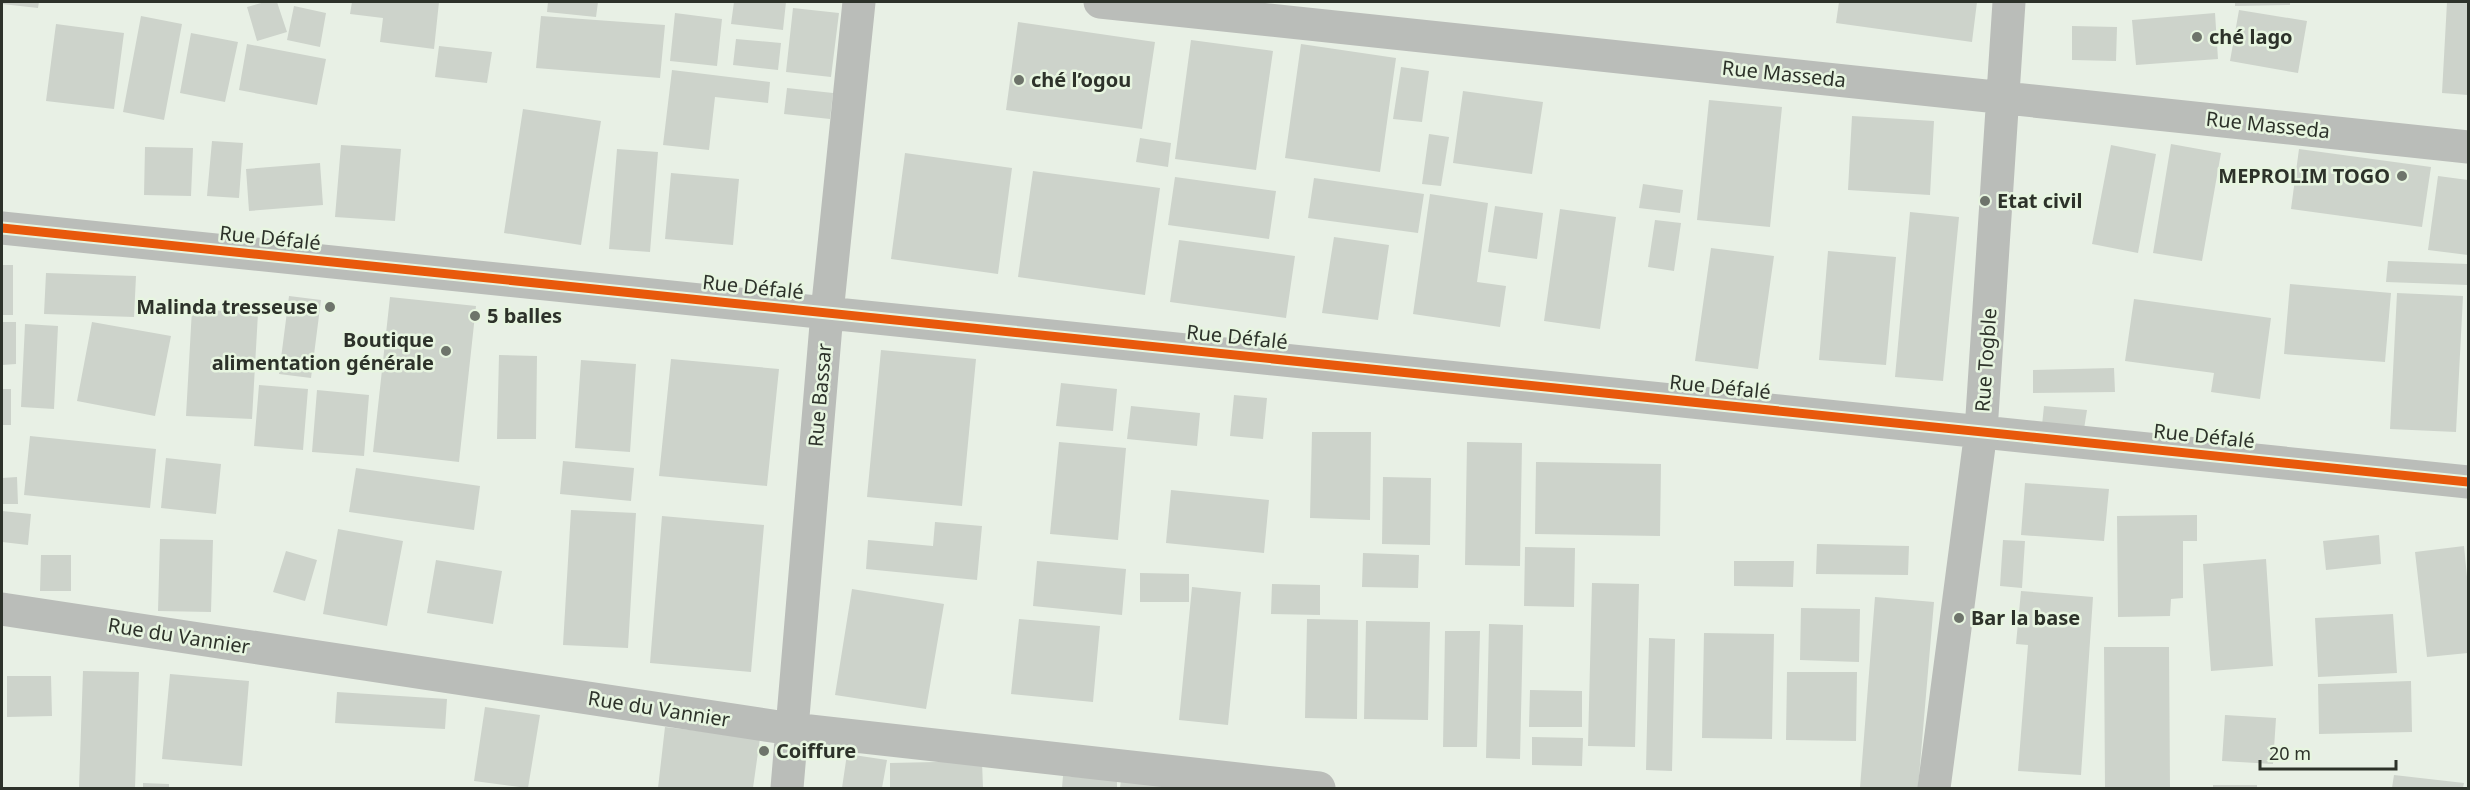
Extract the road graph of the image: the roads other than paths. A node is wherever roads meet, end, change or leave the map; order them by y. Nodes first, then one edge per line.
1 (859, 2) edge
2 (1100, 2) edge
3 (2009, 2) edge
4 (2003, 97) junction
5 (2469, 147) edge
6 (2, 228) edge
7 (827, 313) junction
8 (1981, 431) junction
9 (2469, 482) edge
10 (2, 609) edge
11 (792, 729) junction
12 (787, 789) edge
13 (1319, 789) edge
14 (1934, 789) edge

1 - 7 street, Rue Bassar
2 - 4 street, Rue Masseda
3 - 4 street, Rue Togble
4 - 5 street, Rue Masseda
4 - 8 street, Rue Togble
6 - 7 street, Rue Défalé
7 - 8 street, Rue Défalé
7 - 11 street, Rue Bassar
8 - 9 street, Rue Défalé
8 - 14 street, Rue Togble
10 - 11 street, Rue du Vannier
11 - 12 street, Rue Bassar
11 - 13 street, Rue du Vannier

